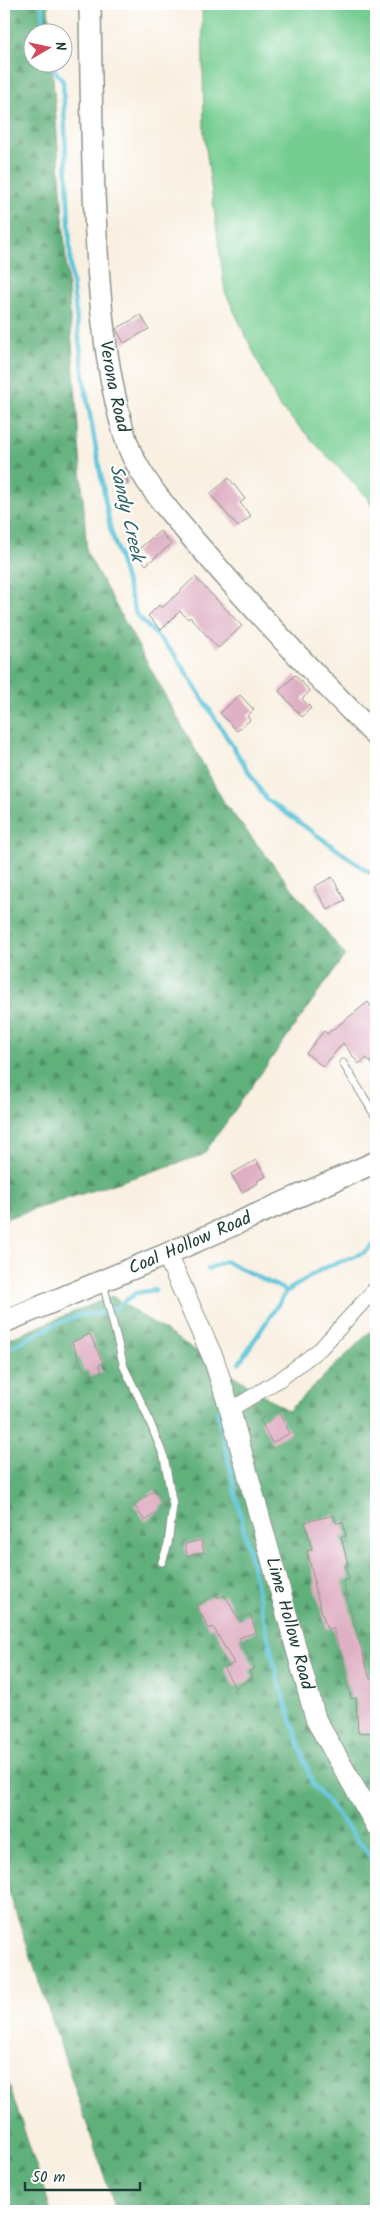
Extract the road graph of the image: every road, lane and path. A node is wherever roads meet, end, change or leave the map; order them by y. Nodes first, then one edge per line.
1 (90, 4) edge
2 (376, 736) edge
3 (343, 1063) dead end
4 (376, 1117) edge
5 (376, 1162) edge
6 (167, 1254) junction
7 (376, 1288) edge
8 (105, 1290) junction
9 (4, 1322) edge
10 (230, 1410) junction
11 (162, 1562) dead end
12 (376, 1825) edge

1 - 2 main road, Verona Road
3 - 4 lane
5 - 6 main road, Coal Hollow Road
6 - 8 main road, Coal Hollow Road
6 - 10 street, Lime Hollow Road
7 - 10 street
8 - 9 main road, Coal Hollow Road
8 - 11 lane
10 - 12 street, Lime Hollow Road

